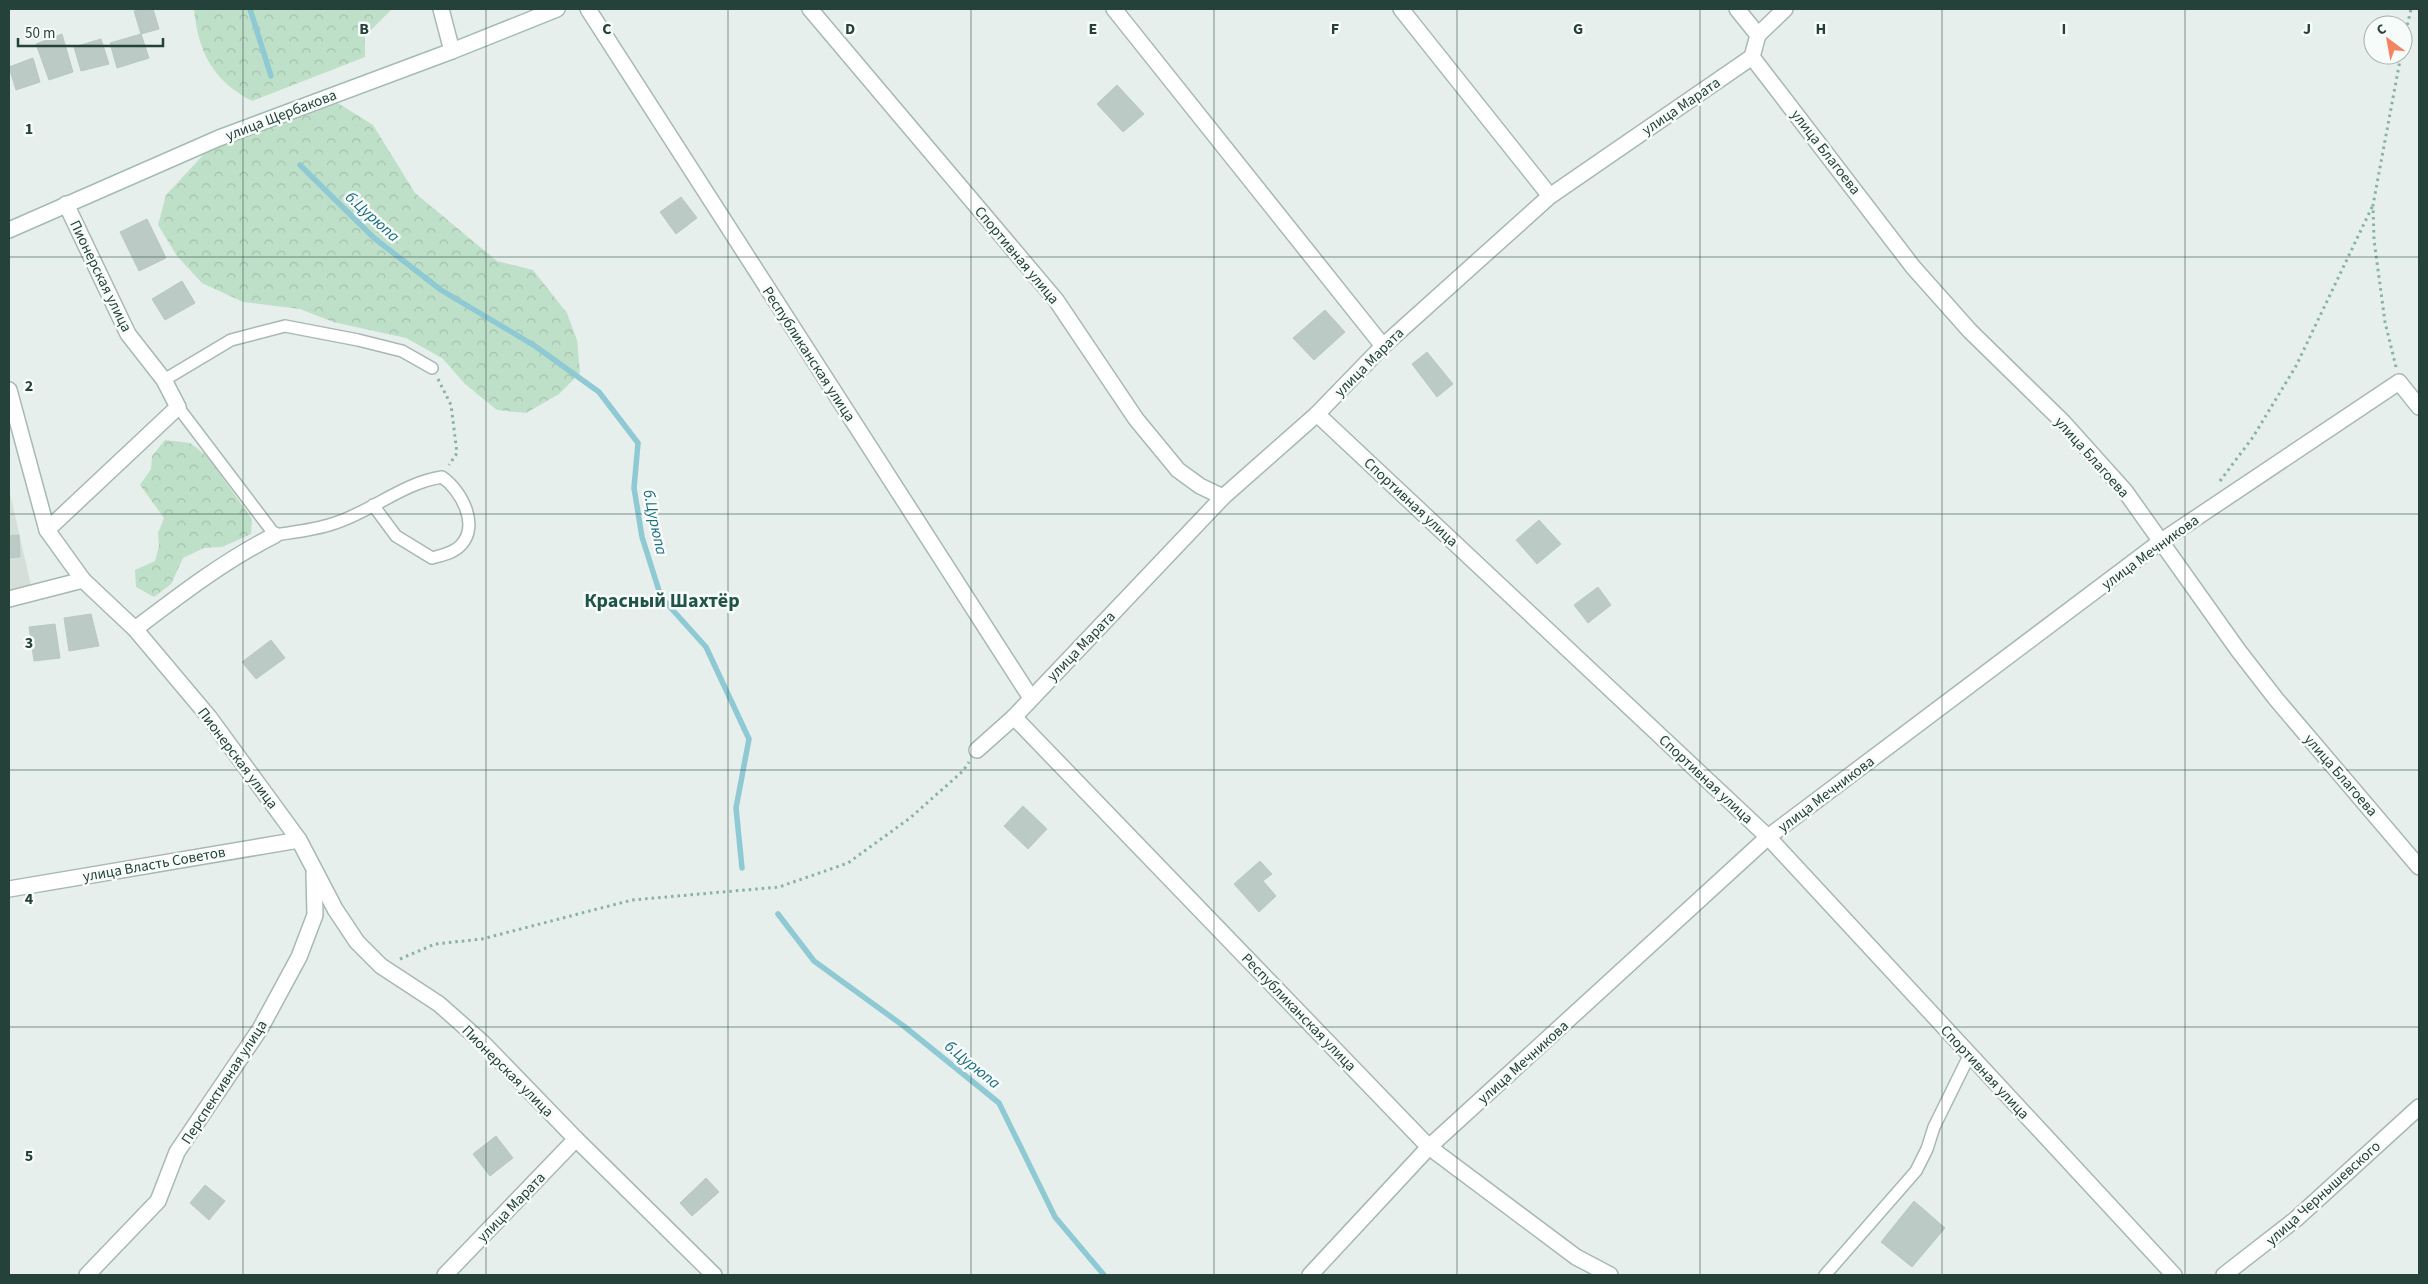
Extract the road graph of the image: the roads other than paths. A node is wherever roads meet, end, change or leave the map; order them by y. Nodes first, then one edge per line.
1 (441, 9) edge
2 (557, 9) edge
3 (588, 9) edge
4 (810, 9) edge
5 (1114, 9) edge
6 (1401, 9) edge
7 (1737, 9) edge
8 (1785, 9) edge
9 (1758, 35) junction
10 (452, 51) junction
11 (1752, 57) junction
12 (1550, 196) junction
13 (66, 204) junction
14 (9, 230) edge
15 (1384, 346) junction
16 (432, 368) road end
17 (164, 380) junction
18 (9, 390) edge
19 (178, 407) junction
20 (2419, 407) edge
21 (1318, 414) junction
22 (1223, 497) junction
23 (372, 505) junction
24 (48, 530) junction
25 (275, 535) junction
26 (2160, 542) junction
27 (83, 580) junction
28 (9, 599) edge
29 (135, 629) junction
30 (1031, 698) junction
31 (1014, 717) junction
32 (977, 750) road end
33 (1768, 837) junction
34 (299, 840) junction
35 (314, 866) junction
36 (2419, 867) edge
37 (9, 889) edge
38 (1969, 1056) junction
39 (2419, 1107) edge
40 (576, 1139) junction
41 (1430, 1147) junction
42 (87, 1275) edge
43 (445, 1275) edge
44 (714, 1275) edge
45 (1310, 1275) edge
46 (1610, 1275) edge
47 (1825, 1275) edge
48 (2174, 1275) edge
49 (2224, 1275) edge

1 - 10 street
2 - 10 street, улица Щербакова
3 - 30 street, Республиканская улица
4 - 22 street, Спортивная улица
5 - 15 street
6 - 12 street
7 - 9 street
8 - 9 street
9 - 11 street
10 - 13 street, улица Щербакова
11 - 12 street, улица Марата
11 - 26 street, улица Благоева
12 - 15 street, улица Марата
13 - 14 street, улица Щербакова
13 - 17 street, Пионерская улица
15 - 21 street, улица Марата
16 - 17 lane
17 - 19 street, Пионерская улица
18 - 24 street, Пионерская улица
19 - 24 street
19 - 25 lane
20 - 26 street, улица Мечникова
21 - 22 street, улица Марата
21 - 33 street, Спортивная улица
22 - 30 street, улица Марата
23 - 23 lane
23 - 25 lane
24 - 27 street, Пионерская улица
25 - 29 street
26 - 33 street, улица Мечникова
26 - 36 street, улица Благоева
27 - 28 street
27 - 29 street, Пионерская улица
29 - 34 street, Пионерская улица
30 - 31 street, улица Марата
31 - 32 street, улица Марата
31 - 41 street, Республиканская улица
33 - 38 street, Спортивная улица
33 - 41 street, улица Мечникова
34 - 35 street, Пионерская улица
34 - 37 street, улица Власть Советов
35 - 40 street, Пионерская улица
35 - 42 street, Перспективная улица
38 - 47 lane
38 - 48 street, Спортивная улица
39 - 49 street, улица Чернышевского
40 - 43 street, улица Марата
40 - 44 street, Пионерская улица
41 - 45 street, улица Мечникова
41 - 46 street, Республиканская улица

